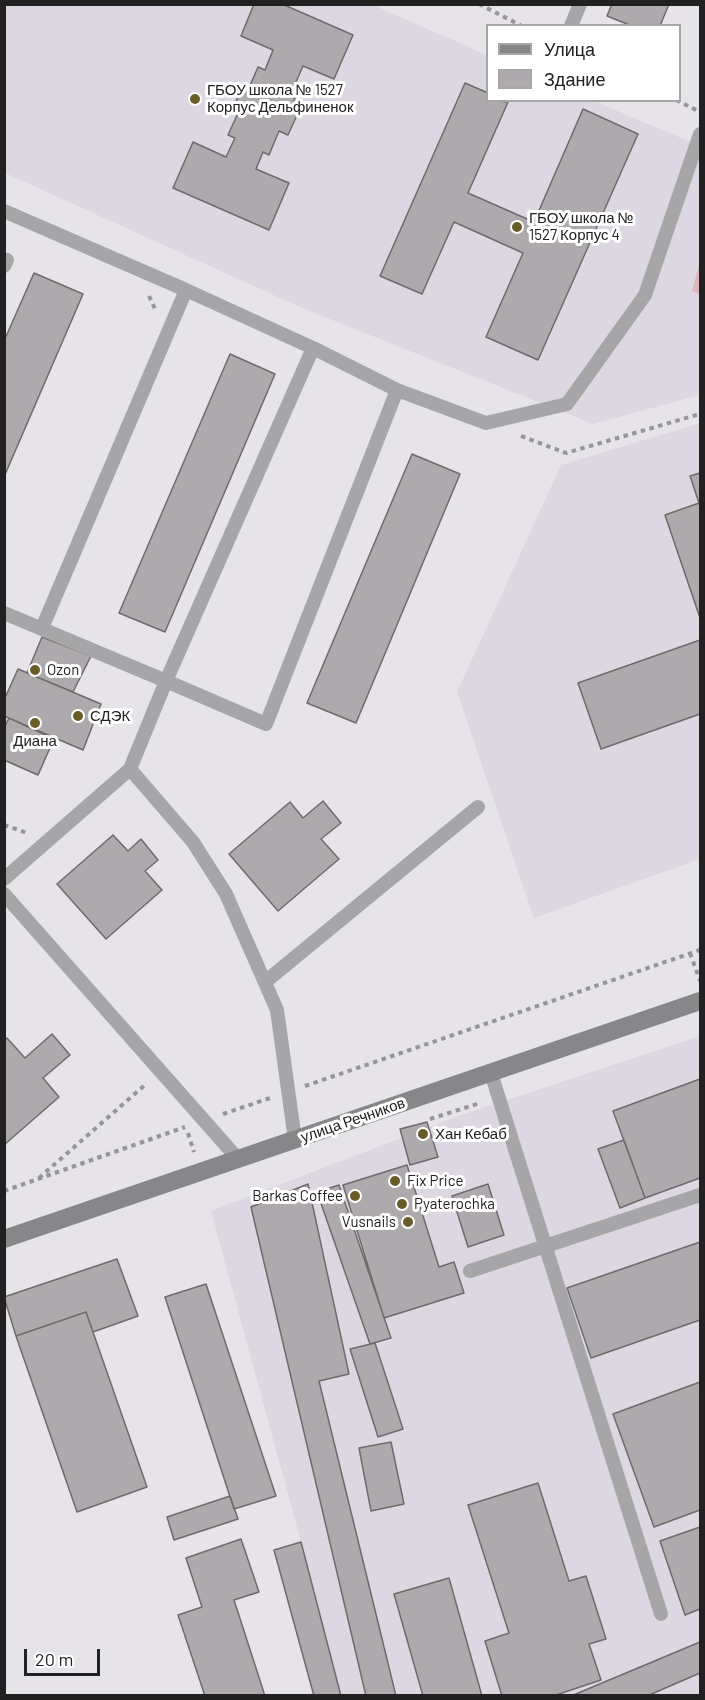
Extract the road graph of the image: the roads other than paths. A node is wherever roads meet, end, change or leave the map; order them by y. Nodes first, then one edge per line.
1 (580, 4) edge
2 (572, 24) edge
3 (700, 134) edge
4 (4, 211) edge
5 (186, 290) junction
6 (313, 348) junction
7 (397, 390) junction
8 (4, 613) edge
9 (42, 628) junction
10 (166, 681) junction
11 (130, 769) junction
12 (478, 807) dead end
13 (4, 879) edge
14 (4, 894) edge
15 (265, 982) junction
16 (700, 1001) edge
17 (491, 1072) junction
18 (295, 1140) junction
19 (238, 1159) junction
20 (700, 1195) edge
21 (4, 1239) edge
22 (546, 1246) junction
23 (470, 1271) dead end
24 (661, 1614) dead end

1 - 2 lane
3 - 7 lane
4 - 5 lane
5 - 6 lane
5 - 9 lane
6 - 7 lane
6 - 10 lane
7 - 10 lane
8 - 9 lane
9 - 10 lane
10 - 11 lane
11 - 13 lane
11 - 15 lane
12 - 15 lane
14 - 19 lane
15 - 18 lane
16 - 17 street, улица Речников
17 - 18 street, улица Речников
17 - 22 lane
18 - 19 street, улица Речников
19 - 21 street, улица Речников
20 - 22 lane
22 - 23 lane
22 - 24 lane

